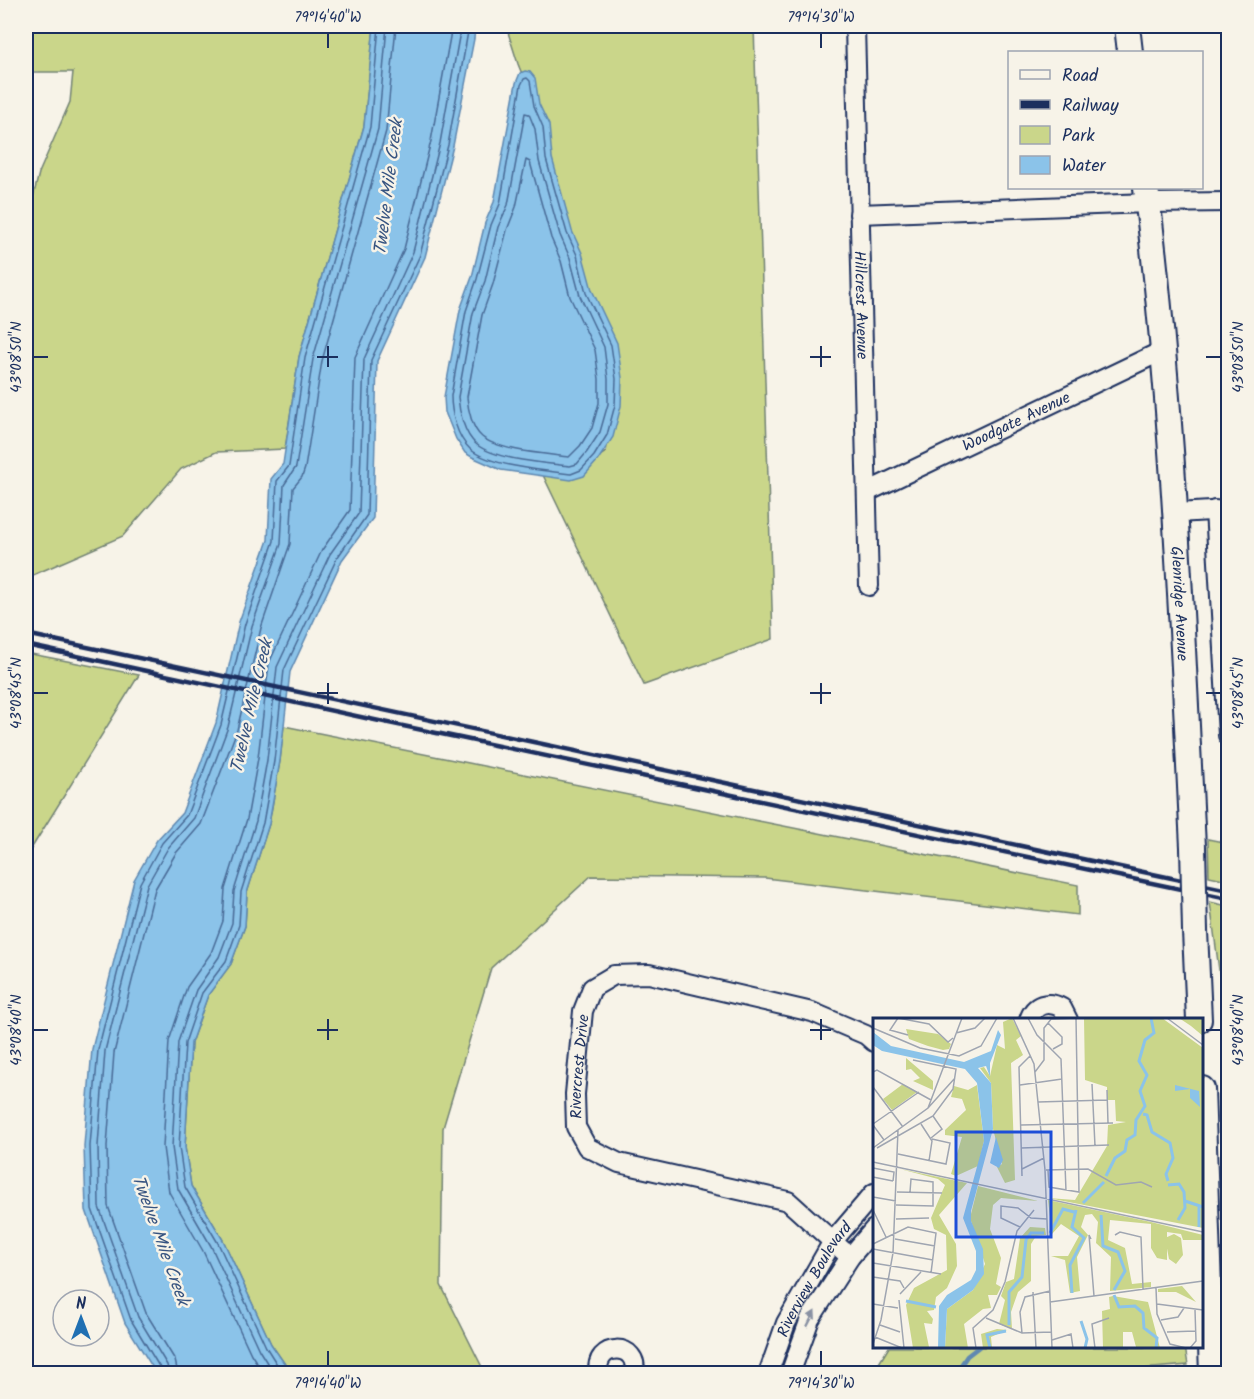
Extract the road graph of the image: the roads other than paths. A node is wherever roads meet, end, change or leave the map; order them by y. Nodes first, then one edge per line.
1 (855, 26) edge
2 (1127, 26) edge
3 (1130, 51) edge
4 (1147, 195) edge
5 (1228, 202) edge
6 (859, 214) junction
7 (1164, 350) junction
8 (867, 492) junction
9 (1222, 510) edge
10 (1176, 513) junction
11 (869, 586) dead end
12 (1228, 735) edge
13 (1030, 1018) edge
14 (1067, 1018) edge
15 (1199, 1018) edge
16 (873, 1041) edge
17 (1203, 1155) edge
18 (873, 1194) edge
19 (873, 1230) edge
20 (833, 1241) junction
21 (850, 1257) junction
22 (636, 1373) edge
23 (599, 1374) edge
24 (768, 1374) edge
25 (790, 1374) edge
26 (1212, 1374) edge

1 - 6 street, Hillcrest Avenue
2 - 3 main road
4 - 5 street
4 - 6 street
4 - 7 main road, Glenridge Avenue
6 - 8 street, Hillcrest Avenue
7 - 8 street, Woodgate Avenue
7 - 10 main road, Glenridge Avenue
8 - 11 street, Hillcrest Avenue
9 - 10 street
9 - 12 street
10 - 15 main road, Glenridge Avenue, bridge
13 - 14 street
16 - 20 street, Rivercrest Drive
17 - 26 main road
18 - 20 street, Riverview Boulevard
19 - 21 street, Riverview Boulevard
20 - 21 street, Rivercrest Drive
20 - 24 street, Riverview Boulevard
25 -> 21 street, Riverview Boulevard
22 - 23 street

